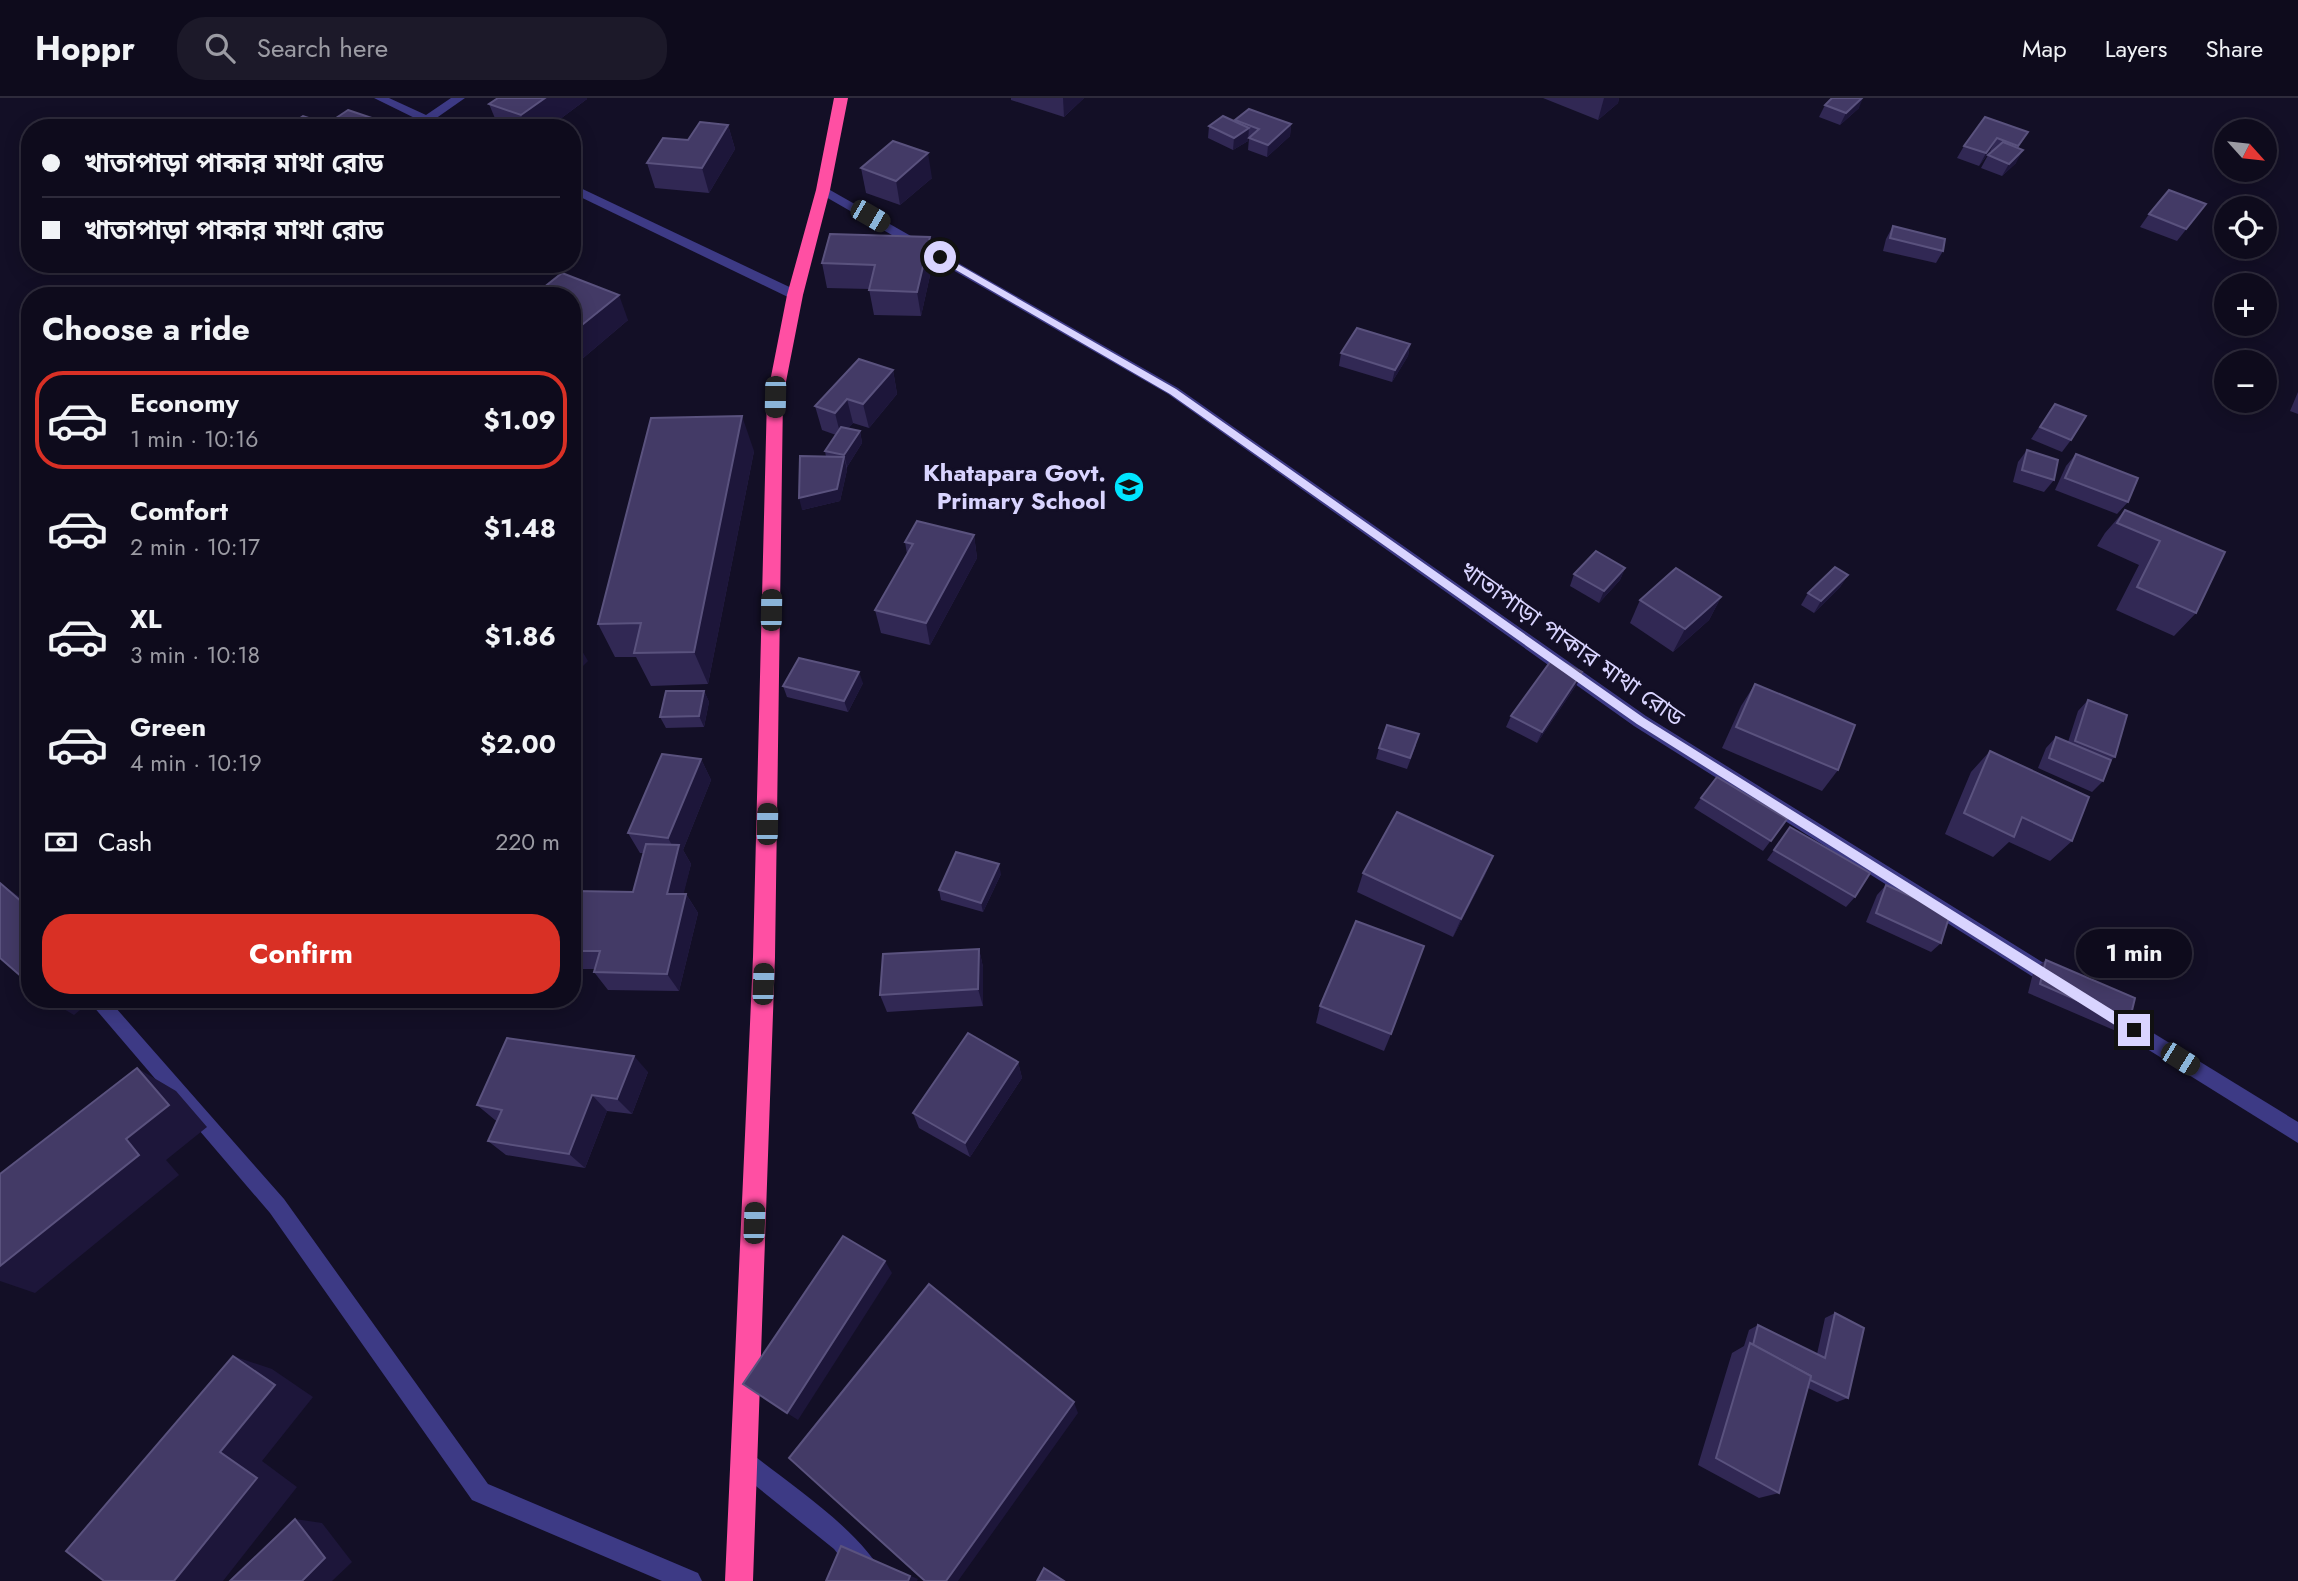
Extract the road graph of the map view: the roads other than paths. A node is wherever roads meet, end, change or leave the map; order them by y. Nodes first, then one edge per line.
1 (380, 98) edge
2 (459, 98) edge
3 (841, 98) edge
4 (428, 119) joint
5 (823, 190) junction
6 (581, 192) edge
7 (795, 295) junction
8 (104, 1008) edge
9 (2298, 1133) edge
10 (744, 1462) junction
11 (690, 1581) edge
12 (739, 1581) edge
13 (874, 1581) edge

1 - 4 street
2 - 4 street
3 - 5 highway
5 - 7 highway
5 - 9 street, খাতাপাড়া পাকার মাথা রোড
6 - 7 street
7 - 10 highway
8 - 11 street
10 - 12 highway
10 - 13 street

